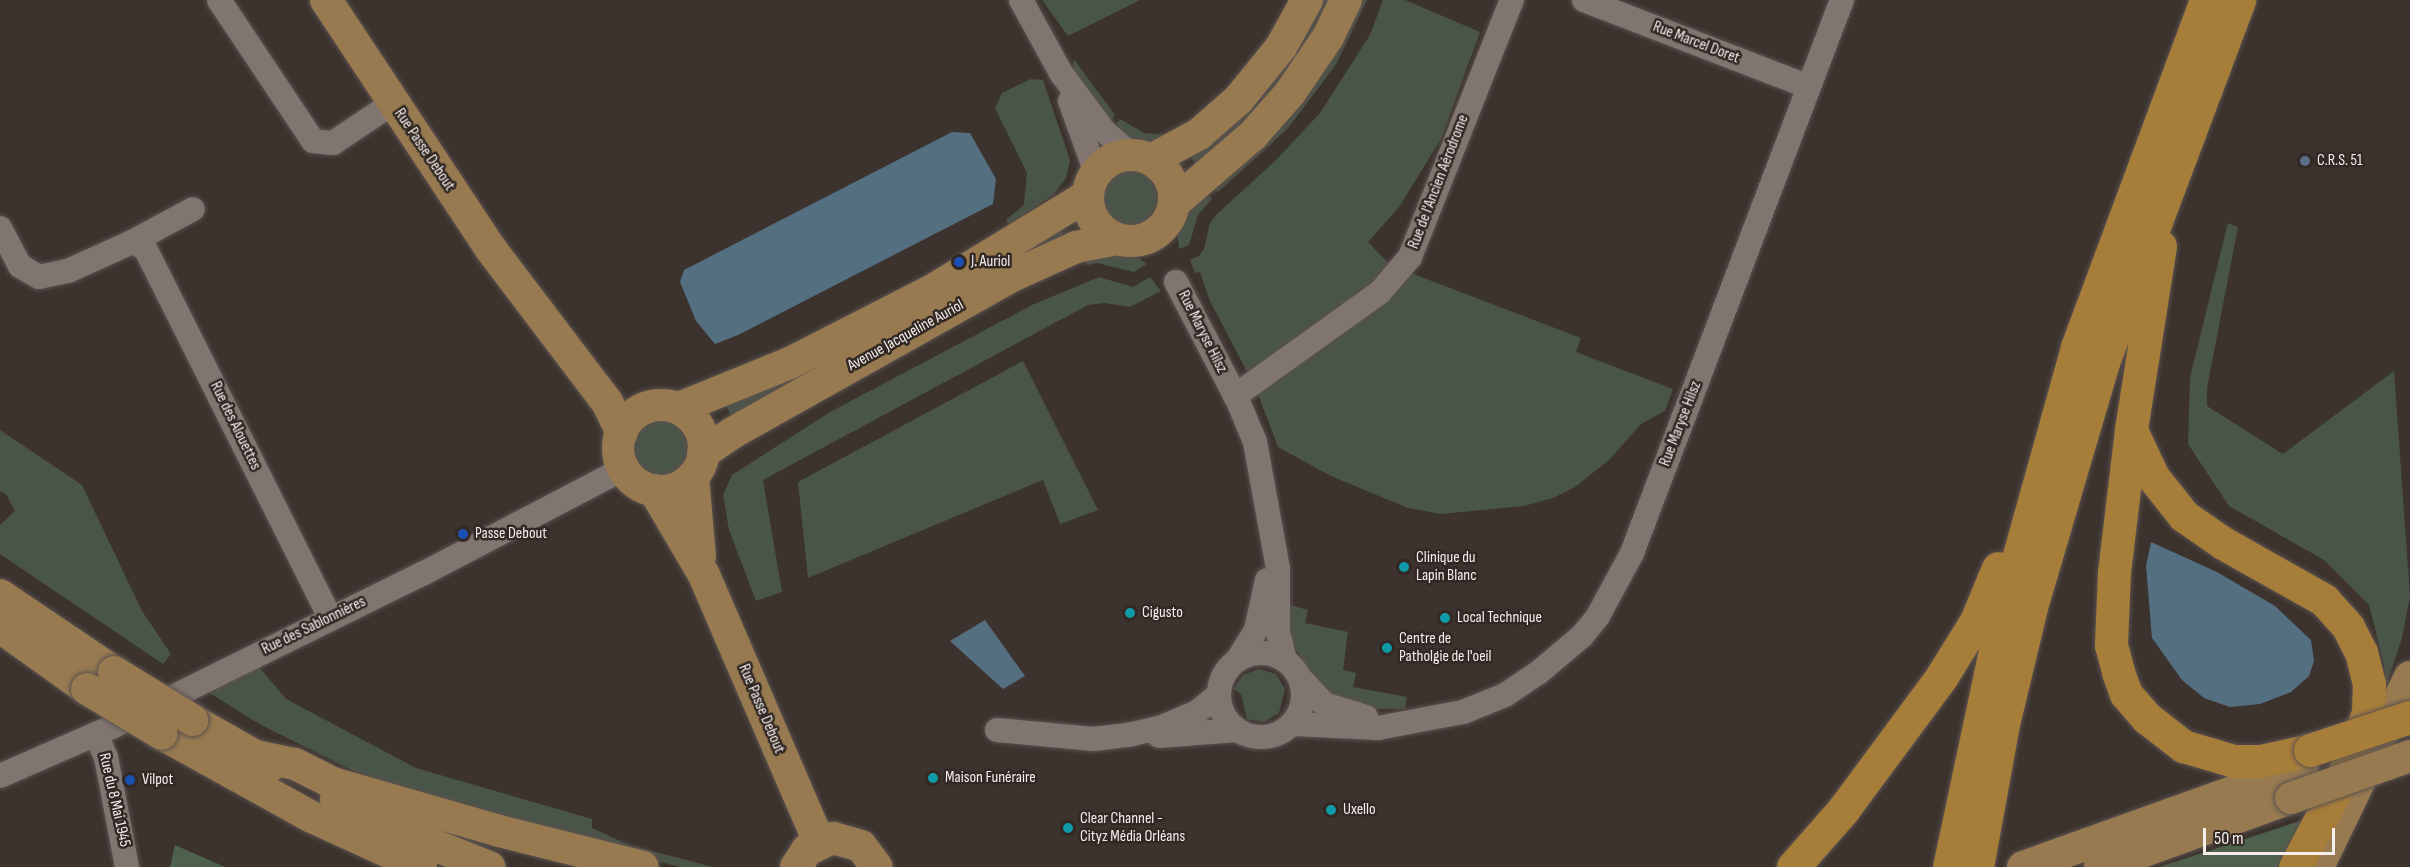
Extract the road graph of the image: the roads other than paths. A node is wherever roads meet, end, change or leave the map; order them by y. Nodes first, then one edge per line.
1 (219, 0) edge
2 (326, 0) edge
3 (332, 0) edge
4 (1021, 0) edge
5 (1307, 0) edge
6 (1346, 0) edge
7 (1512, 0) edge
8 (1584, 0) edge
9 (1842, 0) edge
10 (2206, 0) edge
11 (2239, 0) edge
12 (1061, 73) junction
13 (1809, 87) junction
14 (393, 103) junction
15 (1141, 157) junction
16 (2173, 170) junction
17 (1092, 184) junction
18 (193, 209) dead end
19 (1171, 210) junction
20 (0, 228) edge
21 (1117, 238) junction
22 (132, 242) junction
23 (1176, 282) dead end
24 (526, 297) junction
25 (568, 348) junction
26 (1235, 396) junction
27 (647, 406) junction
28 (679, 408) junction
29 (2131, 430) junction
30 (622, 433) junction
31 (698, 464) junction
32 (623, 469) junction
33 (654, 490) junction
34 (2024, 534) junction
35 (1273, 554) junction
36 (704, 576) junction
37 (0, 595) edge
38 (330, 618) junction
39 (0, 627) edge
40 (1238, 659) junction
41 (1293, 669) junction
42 (2410, 677) edge
43 (1219, 694) junction
44 (2410, 717) edge
45 (1293, 724) junction
46 (1388, 724) junction
47 (2410, 728) edge
48 (997, 730) dead end
49 (1237, 730) junction
50 (96, 734) junction
51 (1128, 735) junction
52 (251, 755) junction
53 (2410, 756) edge
54 (2307, 758) junction
55 (0, 776) edge
56 (819, 842) junction
57 (2030, 865) edge
58 (417, 866) edge
59 (127, 867) edge
60 (489, 867) edge
61 (643, 867) edge
62 (796, 867) edge
63 (877, 867) edge
64 (1793, 867) edge
65 (1949, 867) edge
66 (1977, 867) edge
67 (2100, 867) edge
68 (2295, 867) edge
69 (2318, 867) edge

1 - 14 street
2 - 14 main road, Rue Passe Debout
3 - 24 main road, Rue Passe Debout
4 - 12 street
5 - 15 main road
6 - 19 main road
7 - 26 street, Rue de l'Ancien Aérodrome
8 - 13 street, Rue Marcel Doret
9 - 13 street, Rue Maryse Hilsz
10 - 34 highway
11 - 16 highway
12 - 15 street
12 - 17 street
13 - 46 street, Rue Maryse Hilsz
14 - 24 main road, Rue Passe Debout
15 - 17 main road
15 - 19 main road
16 - 29 highway
16 - 66 highway
17 - 21 main road
17 - 28 main road, Avenue Jacqueline Auriol
18 - 22 street
19 - 21 main road
20 - 22 street
21 - 31 main road, Avenue Jacqueline Auriol
22 - 38 street, Rue des Alouettes
23 - 26 street, Rue Maryse Hilsz
24 - 25 main road, Rue Passe Debout
25 - 27 main road, Rue Passe Debout
25 - 30 main road, Rue Passe Debout
26 - 35 street, Rue Maryse Hilsz
27 - 28 main road
27 - 30 main road
28 - 31 main road
29 - 54 highway
29 - 68 highway
30 - 32 main road
31 - 33 main road
31 - 36 main road, Rue Passe Debout
32 - 33 main road
32 - 38 street, Rue des Sablonnières
33 - 36 main road, Rue Passe Debout
34 - 64 highway
34 - 65 highway
35 - 40 street, Rue Maryse Hilsz
35 - 41 street, Rue Maryse Hilsz
36 - 56 main road, Rue Passe Debout
37 - 52 main road, bridge
38 - 50 street, Rue des Sablonnières
39 - 58 main road, bridge
40 - 41 street
40 - 43 street
41 - 45 street
41 - 46 street, Rue Maryse Hilsz
42 - 69 main road
43 - 49 street
43 - 51 street
44 - 54 highway, bridge
45 - 46 street, Rue Maryse Hilsz
45 - 49 street
47 - 54 main road
48 - 51 street
49 - 51 street
50 - 55 street, Rue des Sablonnières
50 - 59 street, Rue du 8 Mai 1945
52 - 60 main road
52 - 61 main road
53 - 67 main road, bridge
54 - 57 main road
56 - 62 main road
56 - 63 main road

